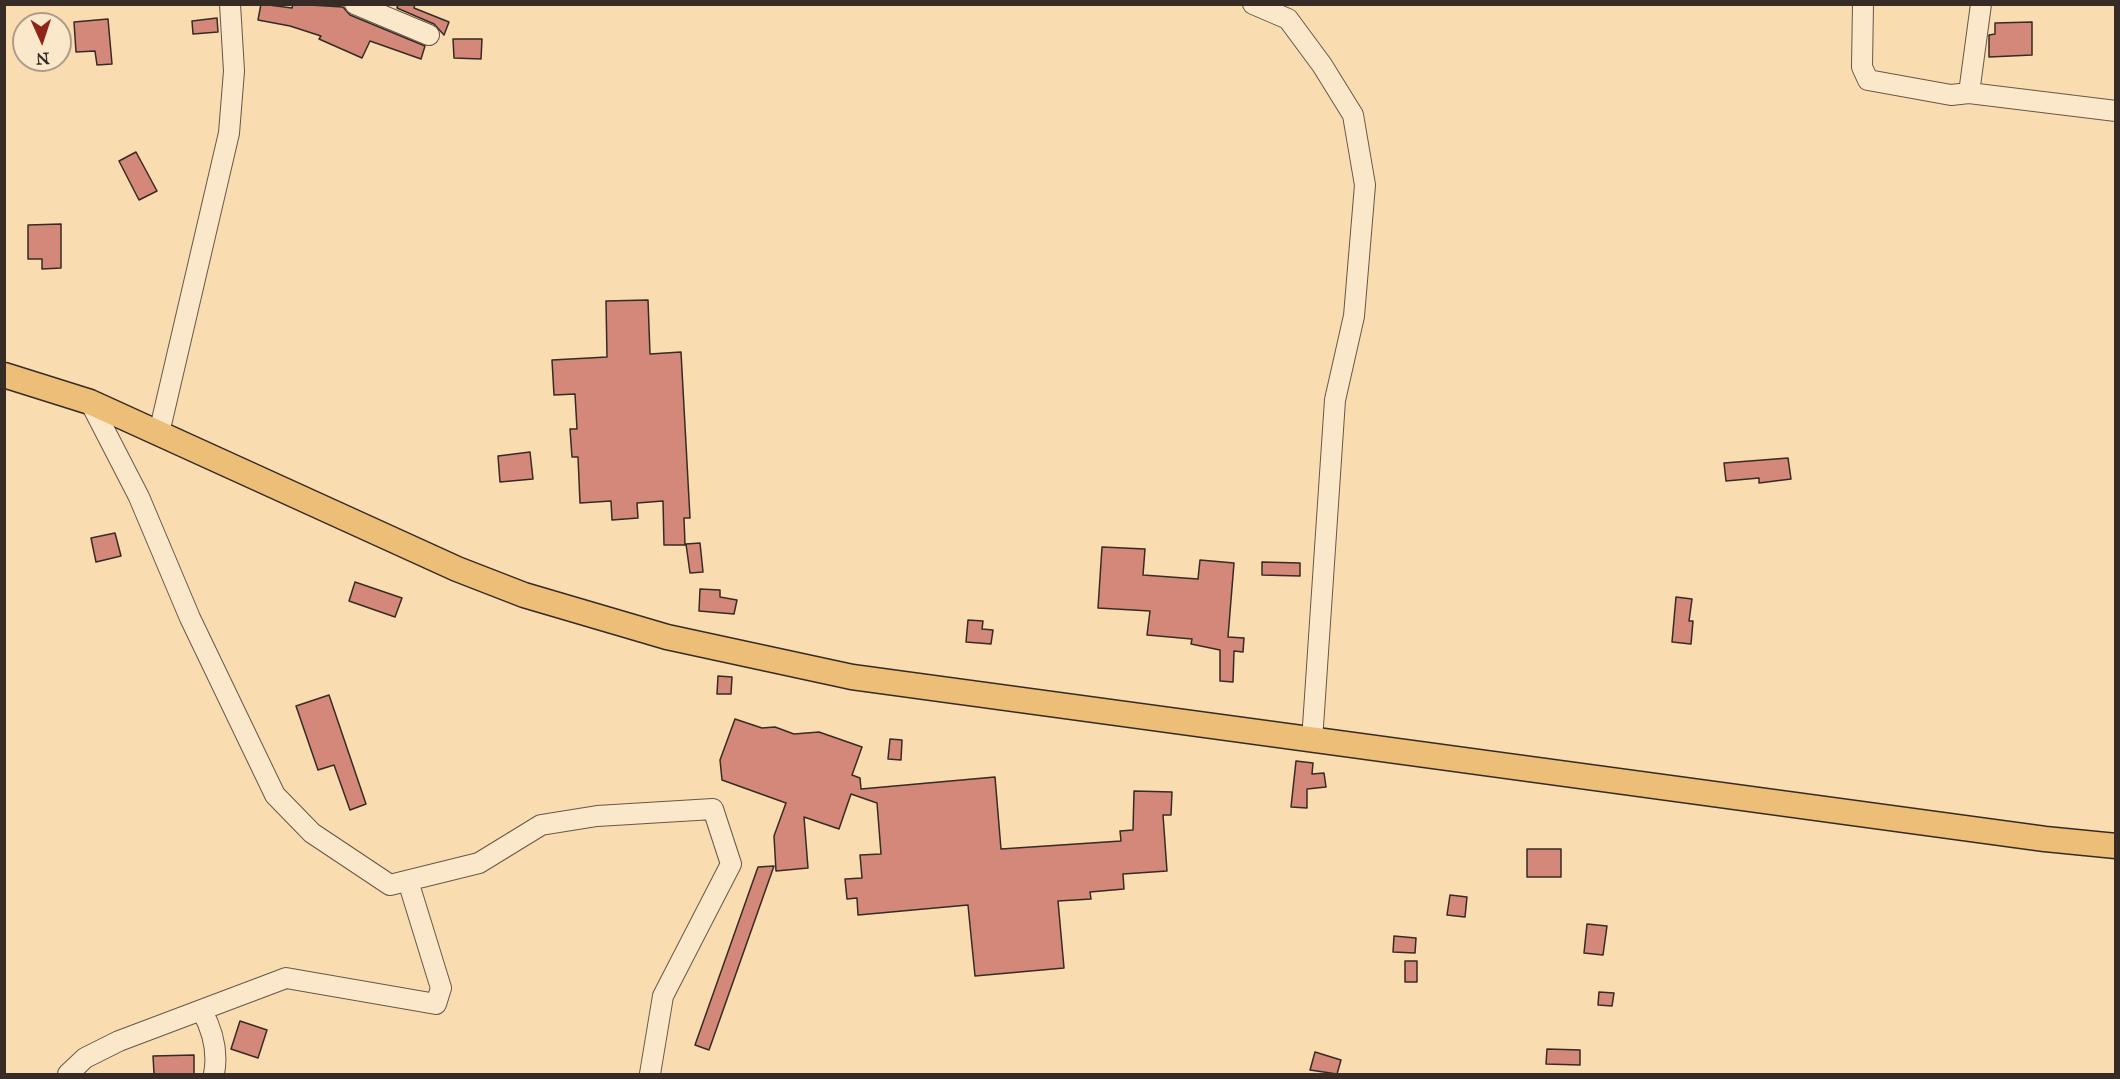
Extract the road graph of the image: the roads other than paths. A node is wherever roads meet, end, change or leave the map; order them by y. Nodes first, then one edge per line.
1 (230, 4) edge
2 (356, 4) edge
3 (1253, 4) edge
4 (1863, 4) edge
5 (1980, 4) edge
6 (429, 35) dead end
7 (1969, 93) junction
8 (2115, 111) edge
9 (4, 375) edge
10 (90, 402) junction
11 (159, 433) junction
12 (1312, 741) junction
13 (2115, 846) edge
14 (408, 880) junction
15 (202, 1011) junction
16 (68, 1074) edge
17 (214, 1074) edge
18 (650, 1074) edge

1 - 11 street
2 - 6 street
3 - 12 street
4 - 7 street
5 - 7 street
7 - 8 street
9 - 10 main road
10 - 11 main road
10 - 14 street
11 - 12 main road
12 - 13 main road
14 - 15 street
14 - 18 street
15 - 16 street
15 - 17 street

